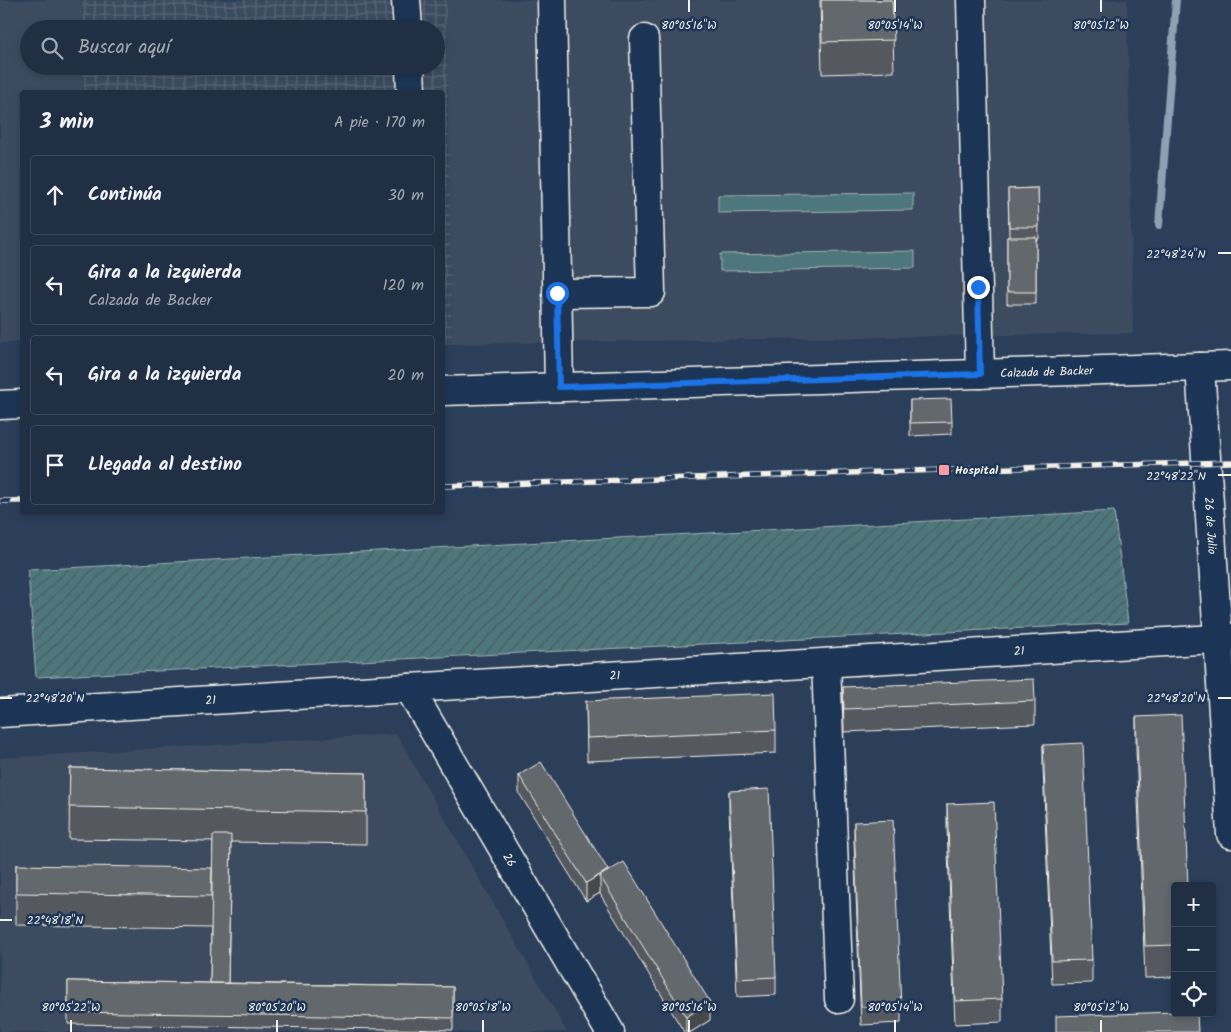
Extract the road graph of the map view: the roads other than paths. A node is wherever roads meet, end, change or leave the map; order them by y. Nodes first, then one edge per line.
1 (406, 0) edge
2 (552, 0) edge
3 (971, 0) edge
4 (407, 20) edge
5 (644, 39) dead end
6 (410, 75) edge
7 (411, 90) edge
8 (557, 293) junction
9 (1231, 366) edge
10 (1200, 367) junction
11 (980, 374) junction
12 (559, 387) junction
13 (445, 391) edge
14 (20, 404) edge
15 (0, 405) edge
16 (1224, 638) edge
17 (826, 663) junction
18 (408, 688) junction
19 (0, 713) edge
20 (1231, 834) edge
21 (839, 999) dead end
22 (610, 1032) edge

1 - 4 street
2 - 8 street
3 - 11 street
5 - 8 street
6 - 7 street
8 - 12 street
9 - 10 street, Calzada de Backer
10 - 11 street, Calzada de Backer
10 - 16 street, 26 de Julio
11 - 12 street, Calzada de Backer
12 - 13 street, Calzada de Backer
14 - 15 street
16 - 17 street, 21
16 - 20 street, 26 de Julio
17 - 18 street, 21
17 - 21 street
18 - 19 street, 21
18 - 22 street, 26

